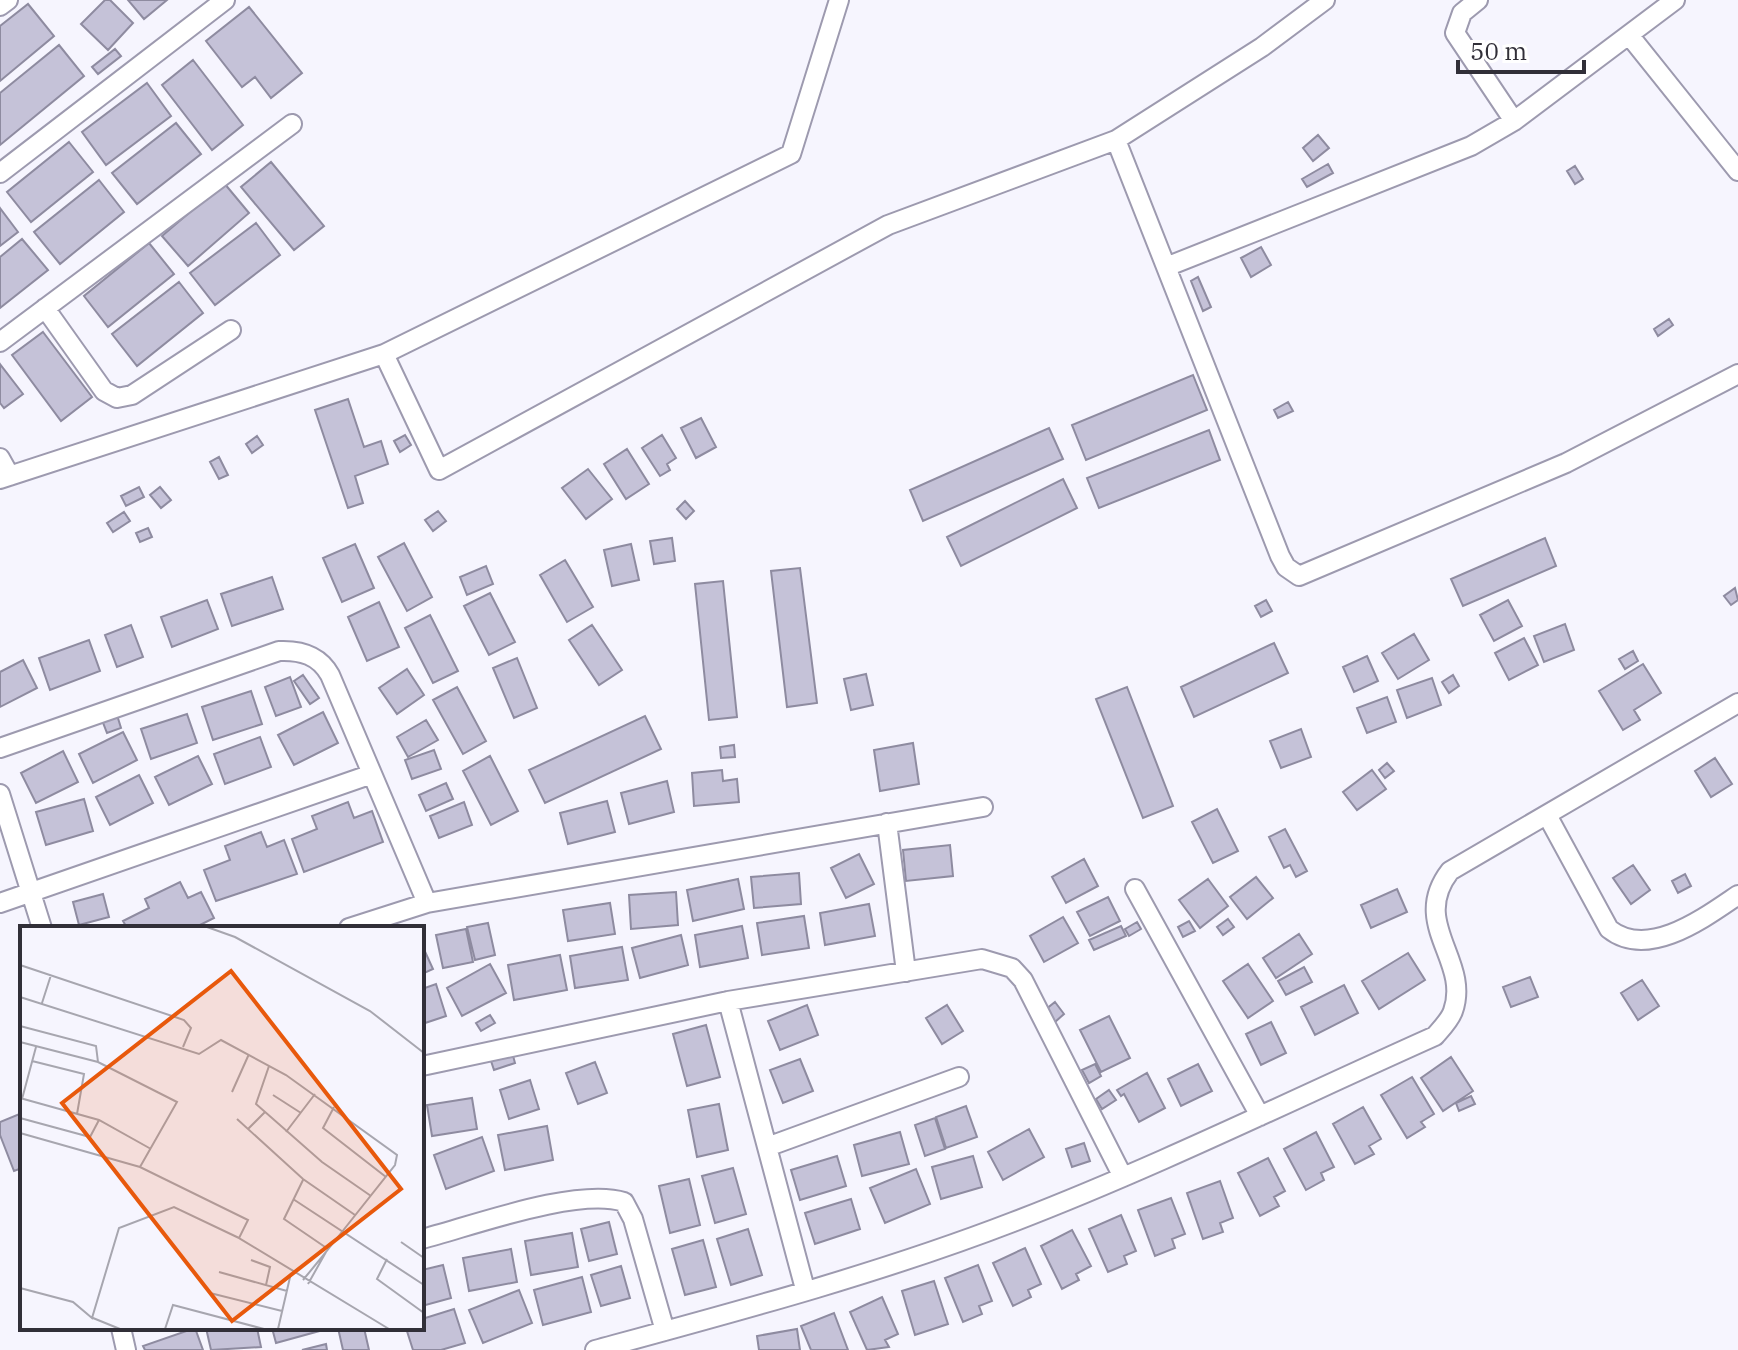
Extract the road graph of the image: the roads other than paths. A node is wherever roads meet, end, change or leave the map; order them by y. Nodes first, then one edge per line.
1 (8, 0) edge
2 (225, 0) edge
3 (839, 0) edge
4 (1325, 0) edge
5 (1478, 0) edge
6 (1675, 0) edge
7 (0, 6) edge
8 (1629, 35) junction
9 (1514, 121) junction
10 (292, 124) dead end
11 (1116, 140) junction
12 (1738, 171) edge
13 (0, 173) edge
14 (1166, 267) junction
15 (45, 308) junction
16 (231, 330) dead end
17 (0, 342) edge
18 (384, 354) junction
19 (1738, 374) edge
20 (0, 458) edge
21 (5, 477) edge
22 (1738, 703) edge
23 (0, 748) edge
24 (372, 774) junction
25 (0, 794) edge
26 (983, 807) dead end
27 (1547, 815) junction
28 (887, 823) junction
29 (1135, 889) dead end
30 (32, 892) junction
31 (1738, 895) edge
32 (0, 903) edge
33 (427, 903) junction
34 (41, 926) edge
35 (355, 926) edge
36 (906, 972) junction
37 (728, 1001) junction
38 (424, 1066) edge
39 (959, 1077) dead end
40 (1260, 1116) junction
41 (767, 1147) junction
42 (1123, 1177) junction
43 (424, 1238) edge
44 (805, 1289) junction
45 (121, 1330) edge
46 (665, 1331) junction
47 (126, 1350) edge
48 (595, 1350) edge

1 - 7 street
2 - 13 street
3 - 18 street
4 - 11 street
5 - 9 street
6 - 8 street
8 - 9 street
8 - 12 street
9 - 14 street
10 - 15 street
11 - 14 street
11 - 18 street
14 - 19 street
15 - 16 street
15 - 17 street
18 - 21 street
20 - 21 street
22 - 27 street
23 - 24 street
24 - 30 street
24 - 33 street
25 - 30 street
26 - 28 street
27 - 31 street
27 - 40 street
28 - 33 street
28 - 36 street
29 - 40 street
30 - 32 street
30 - 34 street
33 - 35 street
36 - 37 street
36 - 42 street
37 - 38 street
37 - 41 street
39 - 41 street
40 - 42 street
41 - 44 street
42 - 44 street
43 - 46 street
44 - 46 street
45 - 47 street
46 - 48 street

